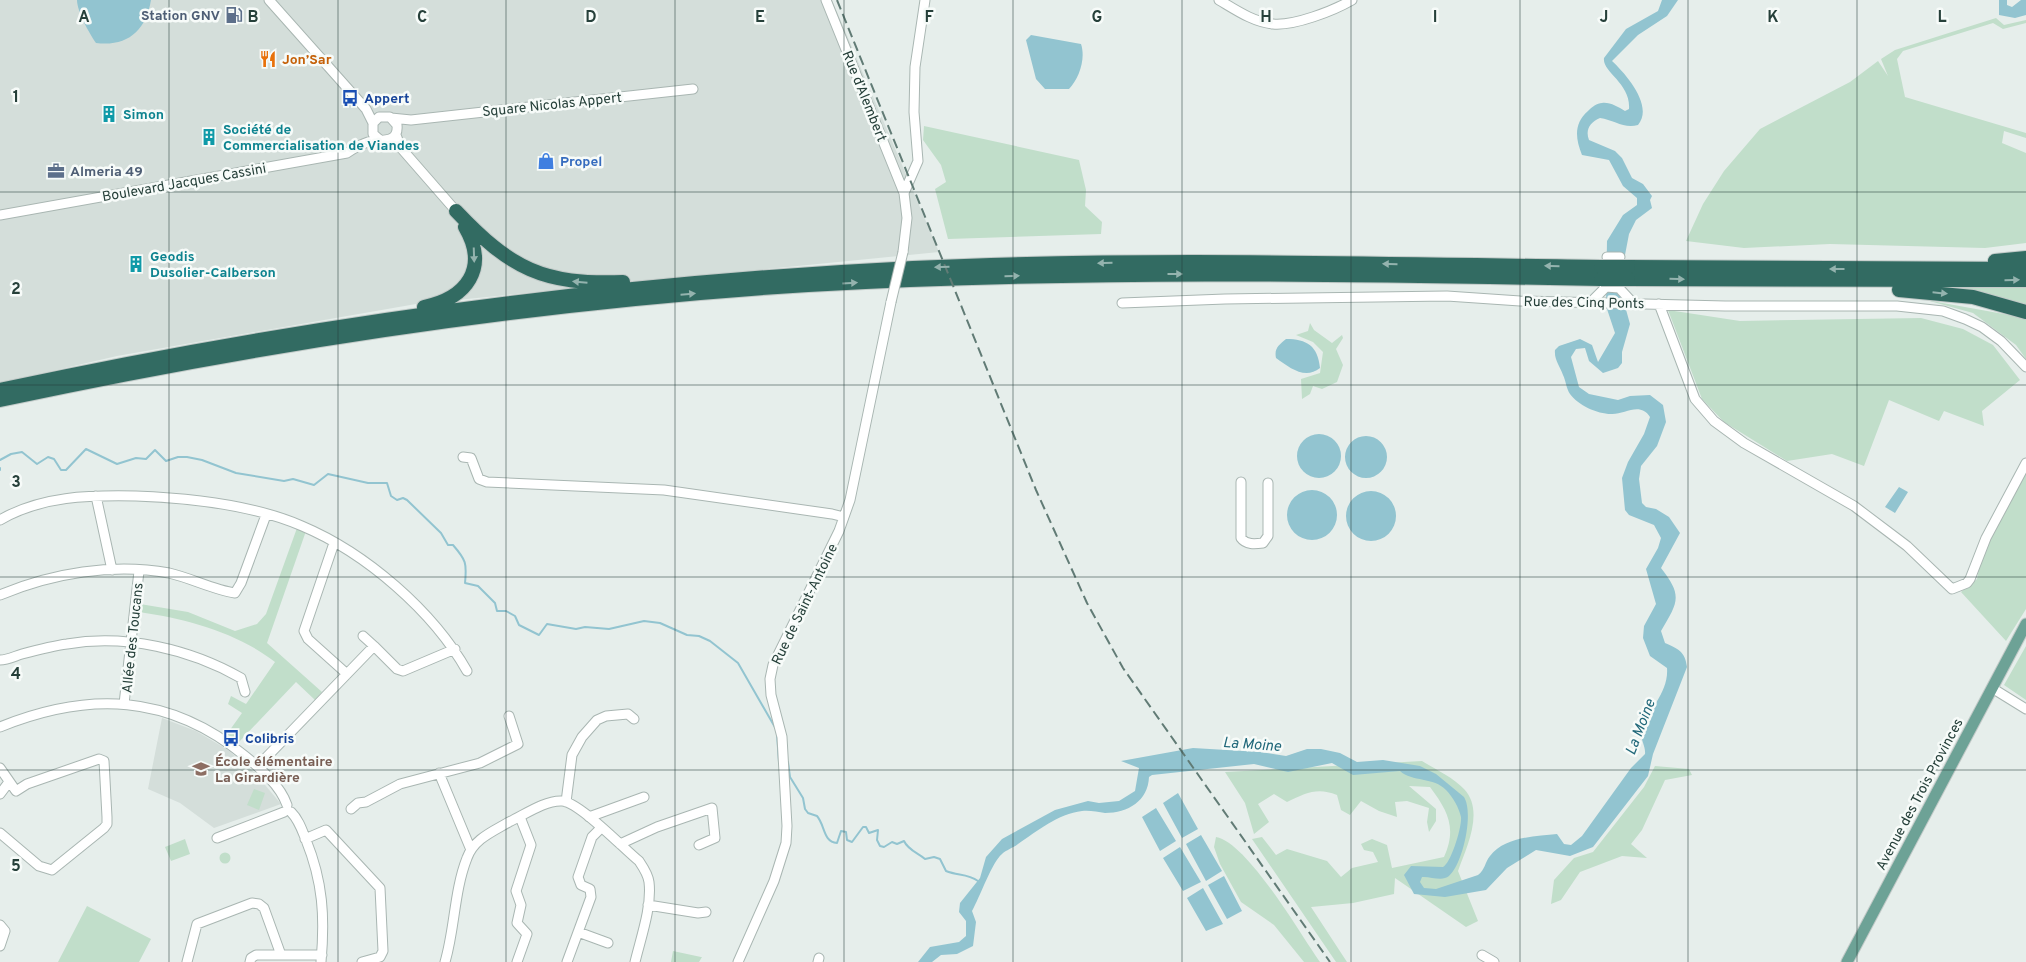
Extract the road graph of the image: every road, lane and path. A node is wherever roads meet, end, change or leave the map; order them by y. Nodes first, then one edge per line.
1 (269, 0) edge
2 (826, 0) edge
3 (925, 0) edge
4 (1219, 0) edge
5 (1352, 0) edge
6 (693, 89) dead end
7 (366, 109) junction
8 (387, 117) junction
9 (411, 120) junction
10 (372, 127) junction
11 (396, 133) junction
12 (384, 141) junction
13 (366, 143) junction
14 (401, 148) junction
15 (904, 193) junction
16 (456, 211) junction
17 (0, 216) edge
18 (2026, 258) edge
19 (2026, 268) edge
20 (1886, 269) junction
21 (1604, 272) junction
22 (1624, 273) junction
23 (2026, 280) edge
24 (1840, 281) junction
25 (698, 282) junction
26 (1588, 302) junction
27 (1122, 303) dead end
28 (1637, 303) junction
29 (1659, 304) junction
30 (2026, 312) edge
31 (362, 323) junction
32 (2026, 367) edge
33 (0, 390) edge
34 (0, 400) edge
35 (463, 457) dead end
36 (2026, 463) edge
37 (1241, 482) dead end
38 (1268, 483) dead end
39 (96, 496) junction
40 (266, 515) junction
41 (844, 517) junction
42 (0, 520) edge
43 (334, 543) junction
44 (112, 570) junction
45 (139, 571) junction
46 (0, 595) edge
47 (2026, 623) edge
48 (363, 636) dead end
49 (131, 643) junction
50 (374, 646) junction
51 (454, 649) junction
52 (0, 660) edge
53 (467, 671) dead end
54 (347, 674) junction
55 (1992, 688) junction
56 (245, 692) dead end
57 (124, 704) junction
58 (2026, 709) edge
59 (509, 716) dead end
60 (634, 719) dead end
61 (0, 727) edge
62 (258, 766) junction
63 (0, 768) edge
64 (442, 773) junction
65 (8, 782) junction
66 (0, 794) edge
67 (644, 797) dead end
68 (566, 802) junction
69 (351, 809) dead end
70 (287, 810) junction
71 (520, 817) junction
72 (589, 817) junction
73 (601, 828) junction
74 (0, 833) edge
75 (217, 838) dead end
76 (305, 839) junction
77 (620, 844) junction
78 (699, 845) dead end
79 (472, 847) junction
80 (648, 905) junction
81 (706, 912) dead end
82 (0, 925) edge
83 (578, 932) junction
84 (608, 943) dead end
85 (0, 946) edge
86 (281, 955) junction
87 (1482, 956) dead end
88 (322, 959) edge
89 (187, 962) edge
90 (250, 962) edge
91 (362, 962) edge
92 (445, 962) edge
93 (516, 962) edge
94 (567, 962) edge
95 (635, 962) edge
96 (738, 962) edge
97 (1494, 962) edge
98 (1847, 962) edge

1 - 7 street
2 - 15 street, Rue d’Alembert
3 - 15 street
4 - 5 street
6 - 9 street, Square Nicolas Appert
7 - 8 street, Square Nicolas Appert
7 - 10 street
8 - 9 street, Square Nicolas Appert
8 - 10 street
8 - 11 street
9 - 11 street
10 - 12 street
10 - 13 street
11 - 12 street
11 - 14 street
12 - 13 street, Boulevard Jacques Cassini
12 - 14 street
13 - 17 street, Boulevard Jacques Cassini
14 - 16 street
15 - 41 street, Rue de Saint-Antoine, bridge
25 -> 16 highway
16 -> 31 highway
18 - 20 highway
19 - 20 highway
20 -> 22 highway
21 - 22 highway, bridge
21 - 22 street
21 -> 25 highway
21 - 26 street
34 -> 21 highway
22 -> 24 highway
22 - 28 street
24 -> 23 highway
24 -> 30 highway
25 - 31 highway
26 - 27 street, Rue des Cinq Ponts
26 - 28 street, Rue des Cinq Ponts
28 - 29 street, Rue des Cinq Ponts
29 - 32 street, Rue des Cinq Ponts
29 - 36 street
31 - 33 highway
35 - 41 street
37 - 38 street
39 - 40 street
39 - 42 street
39 - 44 street
40 - 43 street
40 - 45 street
41 - 96 street, Rue de Saint-Antoine
43 - 51 street
43 - 54 street
44 - 45 street
44 - 46 street
45 - 49 street, Allée des Toucans
47 - 55 main road, Avenue des Trois Provinces
48 - 50 street
49 - 52 street
49 - 56 street
49 - 57 street, Allée des Toucans
50 - 51 street
50 - 54 street
51 - 53 street
54 - 62 street
55 - 58 street
55 - 98 main road, Avenue des Trois Provinces
57 - 61 street
57 - 62 street
59 - 64 street
60 - 68 street
62 - 70 street
63 - 65 street
64 - 69 street
64 - 79 street
65 - 66 street
65 - 74 street
67 - 72 street
68 - 71 street
68 - 72 street
70 - 75 street
70 - 76 street
71 - 79 street
71 - 93 street
72 - 73 street
73 - 77 street
73 - 83 street
76 - 88 street
76 - 91 street
77 - 78 street
77 - 80 street
79 - 92 street
80 - 81 street
80 - 95 street
82 - 85 street
83 - 84 street
83 - 94 street
86 - 88 street
86 - 89 street
86 - 90 street
87 - 97 street

